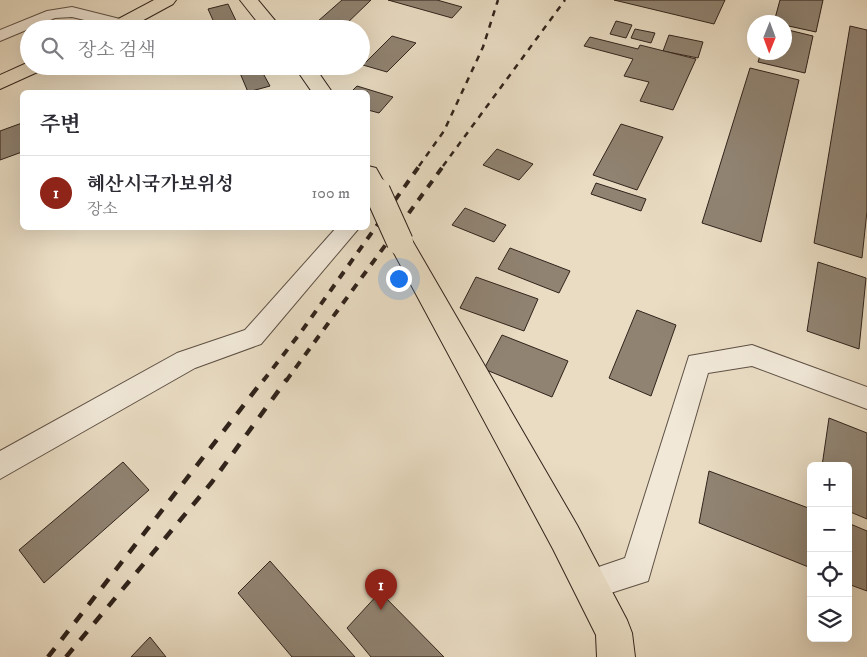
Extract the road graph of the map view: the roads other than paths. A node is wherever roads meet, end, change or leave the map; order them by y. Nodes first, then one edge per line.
1 (167, 0) edge
2 (249, 0) edge
3 (74, 6) edge
4 (38, 20) edge
5 (104, 20) edge
6 (129, 20) edge
7 (266, 20) edge
8 (20, 28) edge
9 (0, 36) edge
10 (20, 73) edge
11 (310, 75) edge
12 (0, 83) edge
13 (321, 90) edge
14 (371, 190) edge
15 (346, 230) edge
16 (867, 398) edge
17 (0, 466) edge
18 (589, 585) junction
19 (616, 657) edge

1 - 6 main road
2 - 7 main road
3 - 4 street
3 - 5 street
8 - 9 street
10 - 12 main road
11 - 13 main road
14 - 18 main road, bridge
15 - 17 street
16 - 18 street
18 - 19 main road

